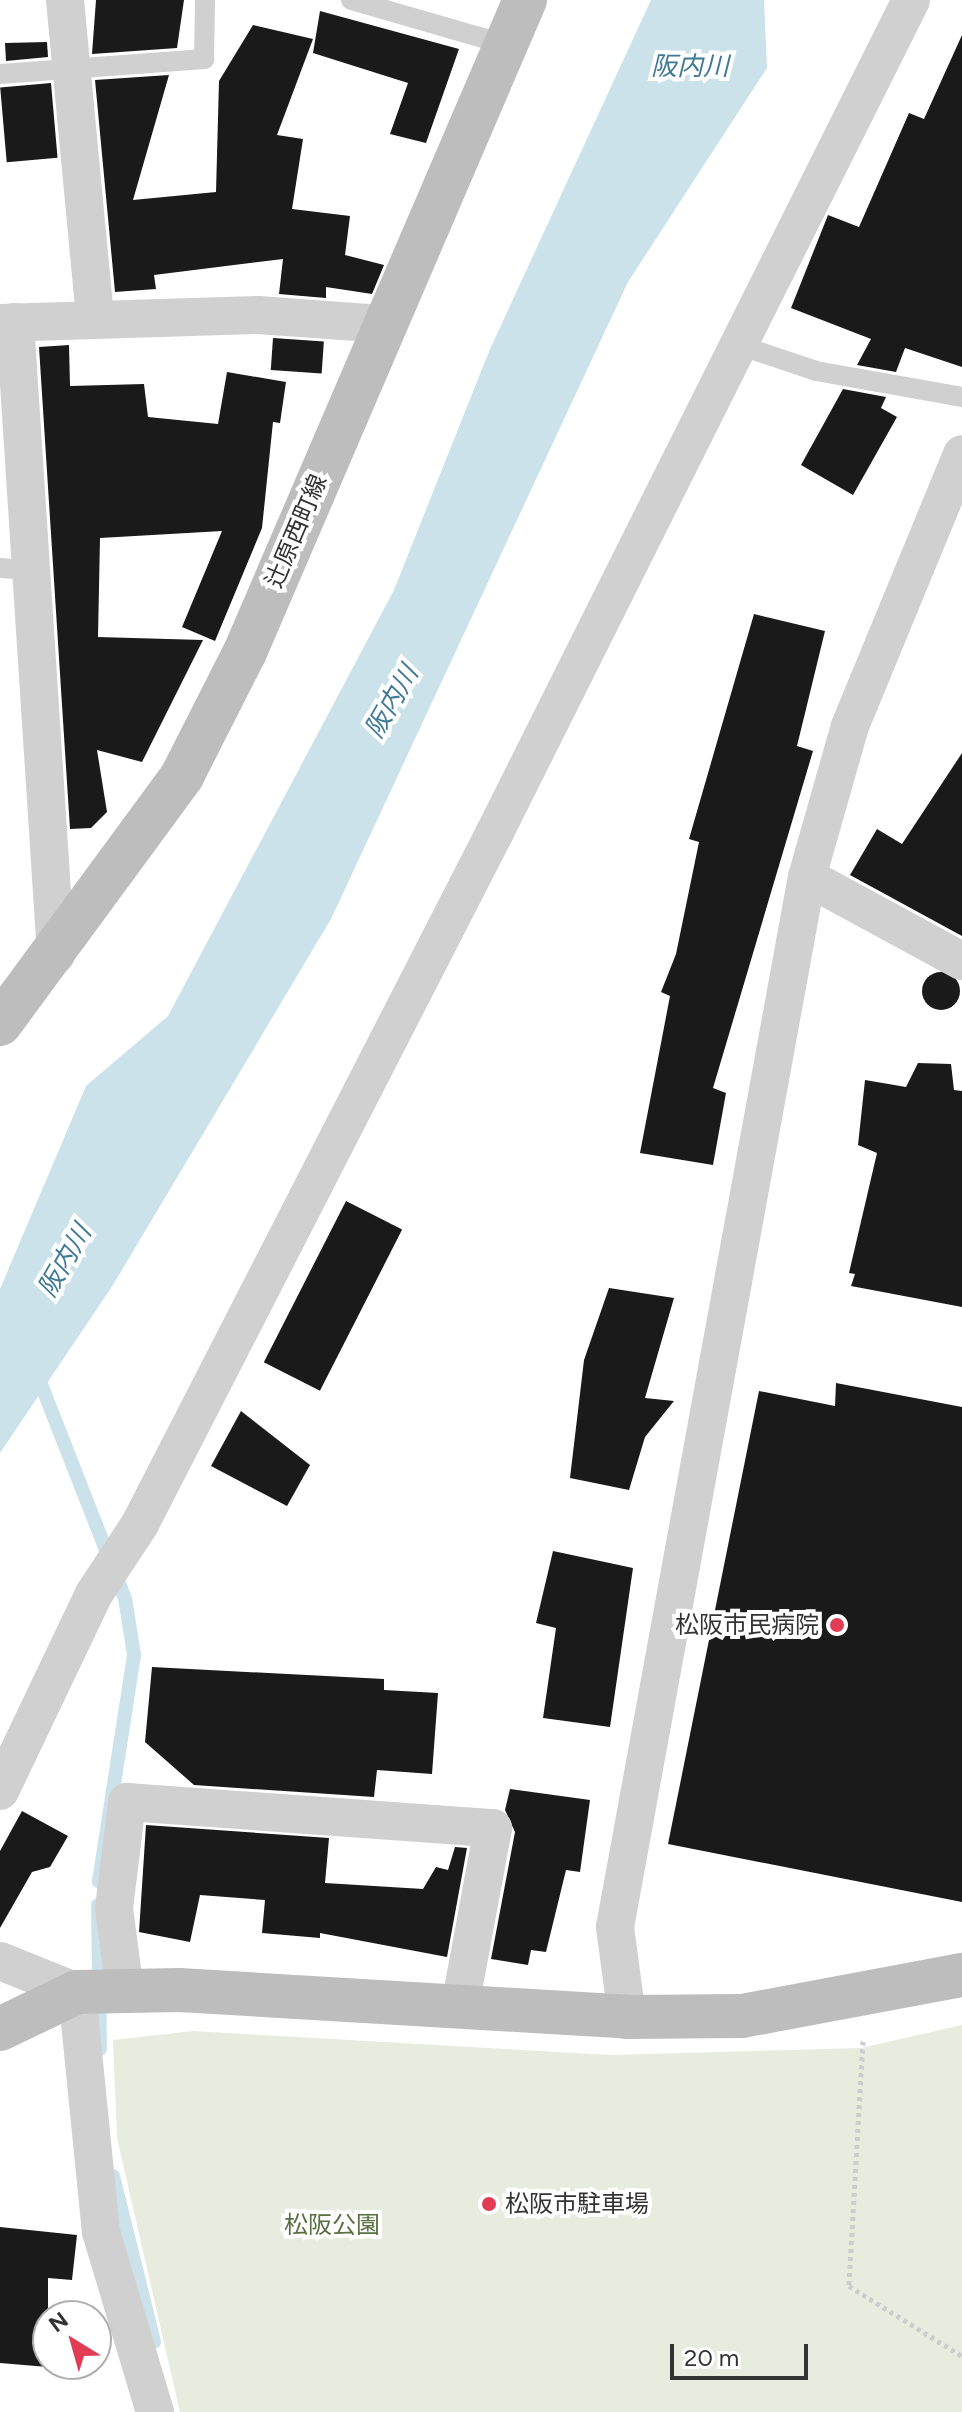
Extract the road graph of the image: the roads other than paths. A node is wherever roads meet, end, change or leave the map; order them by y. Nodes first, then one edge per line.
1 (65, 0) edge
2 (205, 0) edge
3 (351, 0) edge
4 (525, 0) edge
5 (911, 0) edge
6 (507, 45) junction
7 (71, 71) junction
8 (0, 74) edge
9 (95, 320) junction
10 (8, 322) edge
11 (385, 324) junction
12 (733, 343) junction
13 (962, 397) edge
14 (962, 454) edge
15 (16, 569) edge
16 (807, 877) junction
17 (56, 955) junction
18 (962, 961) edge
19 (0, 1024) edge
20 (0, 1791) edge
21 (0, 1961) edge
22 (962, 1975) edge
23 (101, 1992) junction
24 (460, 2006) junction
25 (627, 2017) junction
26 (0, 2029) edge
27 (155, 2412) edge

1 - 7 street
2 - 7 lane
3 - 6 lane
4 - 6 main road, 辻原西町線
5 - 12 street
6 - 11 main road, 辻原西町線
7 - 8 lane
7 - 9 street
9 - 10 street
9 - 11 street
10 - 15 street
11 - 17 main road, 辻原西町線
12 - 13 lane
12 - 20 street
14 - 16 street
15 - 17 street
16 - 18 street
16 - 25 street
17 - 19 main road, 辻原西町線
21 - 23 street
22 - 25 main road
23 - 24 main road
23 - 24 street
23 - 26 main road
23 - 27 street
24 - 25 main road

